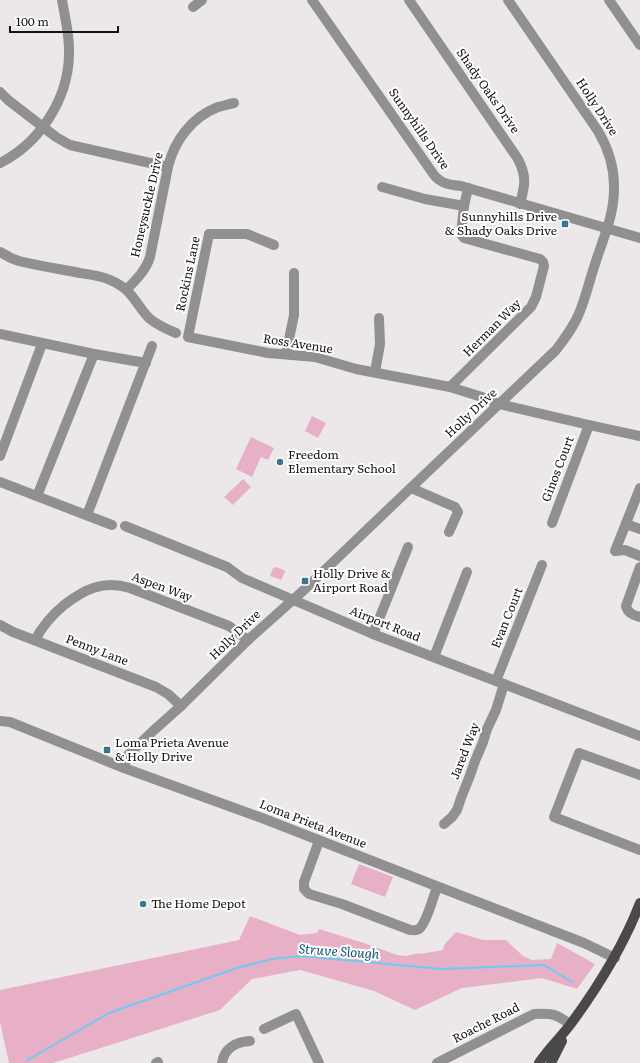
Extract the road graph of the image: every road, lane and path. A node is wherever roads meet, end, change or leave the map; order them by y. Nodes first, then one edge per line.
1 (62, 0) edge
2 (202, 0) edge
3 (312, 0) edge
4 (409, 0) edge
5 (508, 0) edge
6 (609, 0) edge
7 (193, 7) dead end
8 (640, 45) edge
9 (0, 92) edge
10 (234, 103) dead end
11 (43, 126) junction
12 (0, 163) edge
13 (168, 168) junction
14 (382, 187) dead end
15 (468, 188) junction
16 (520, 204) junction
17 (464, 206) junction
18 (606, 229) junction
19 (640, 238) edge
20 (274, 245) dead end
21 (0, 252) edge
22 (294, 273) dead end
23 (127, 289) junction
24 (379, 318) dead end
25 (176, 333) dead end
26 (0, 334) edge
27 (188, 337) joint
28 (42, 344) junction
29 (152, 346) dead end
30 (94, 354) junction
31 (286, 354) junction
32 (146, 363) junction
33 (375, 372) junction
34 (450, 387) junction
35 (500, 404) junction
36 (590, 425) junction
37 (640, 436) edge
38 (0, 456) edge
39 (0, 482) edge
40 (411, 488) junction
41 (640, 488) edge
42 (37, 496) junction
43 (87, 514) junction
44 (552, 523) dead end
45 (626, 524) junction
46 (112, 525) dead end
47 (125, 526) dead end
48 (640, 529) edge
49 (450, 532) dead end
50 (408, 547) dead end
51 (640, 556) edge
52 (542, 565) dead end
53 (640, 567) edge
54 (467, 572) dead end
55 (292, 600) junction
56 (640, 618) edge
57 (0, 625) edge
58 (374, 634) junction
59 (36, 640) junction
60 (248, 640) junction
61 (434, 657) junction
62 (500, 682) junction
63 (181, 706) junction
64 (0, 721) edge
65 (640, 736) edge
66 (124, 768) junction
67 (640, 775) edge
68 (444, 824) dead end
69 (319, 840) junction
70 (640, 850) edge
71 (437, 887) junction
72 (640, 903) edge
73 (615, 958) junction
74 (570, 1024) junction
75 (264, 1029) dead end
76 (250, 1041) dead end
77 (222, 1063) edge
78 (320, 1063) edge
79 (437, 1063) edge
80 (539, 1063) edge
81 (551, 1063) edge

1 - 11 street
2 - 7 street
3 - 15 street, Sunnyhills Drive
4 - 16 street, Shady Oaks Drive
5 - 18 street, Holly Drive
6 - 8 street
9 - 11 street
10 - 13 street, Honeysuckle Drive
11 - 12 street
11 - 13 street
13 - 23 street, Honeysuckle Drive
14 - 17 street
15 - 16 street, Sunnyhills Drive
15 - 17 street, Herman Way
16 - 18 street, Sunnyhills Drive
17 - 34 street, Herman Way
18 - 19 street, Sunnyhills Drive
18 - 35 street, Holly Drive
20 - 27 street, Rockins Lane
21 - 23 street
22 - 31 street
23 - 25 street
24 - 33 street
26 - 28 street
27 - 31 street, Ross Avenue
28 - 30 street
28 - 38 street
29 - 32 street
30 - 32 street
30 - 42 street
31 - 33 street, Ross Avenue
32 - 43 street
33 - 34 street, Ross Avenue
34 - 35 street
35 - 36 street
35 - 40 street, Holly Drive
36 - 37 street
36 - 44 street, Ginos Court
39 - 42 street
40 - 49 street
40 - 55 street, Holly Drive
41 - 45 street
42 - 43 street
43 - 46 street
45 - 48 street
45 - 51 street
47 - 55 street, Airport Road
50 - 58 street
52 - 62 street, Evan Court
53 - 56 street
54 - 61 street
55 - 58 street, Airport Road
55 - 60 street, Holly Drive
57 - 59 street, Penny Lane
58 - 61 street, Airport Road
59 - 60 street, Aspen Way
59 - 63 street, Penny Lane
60 - 63 street, Holly Drive
61 - 62 street, Airport Road
62 - 65 street, Airport Road
62 - 68 street, Jared Way
63 - 66 street, Holly Drive
64 - 66 street, Loma Prieta Avenue
66 - 69 street, Loma Prieta Avenue
67 - 70 street
69 - 71 street, Loma Prieta Avenue
69 - 71 street
71 - 73 street, Loma Prieta Avenue
72 - 73 main road
73 - 74 main road
74 - 79 street, Roache Road
74 - 80 main road
74 - 81 main road
75 - 78 street
76 - 77 street

